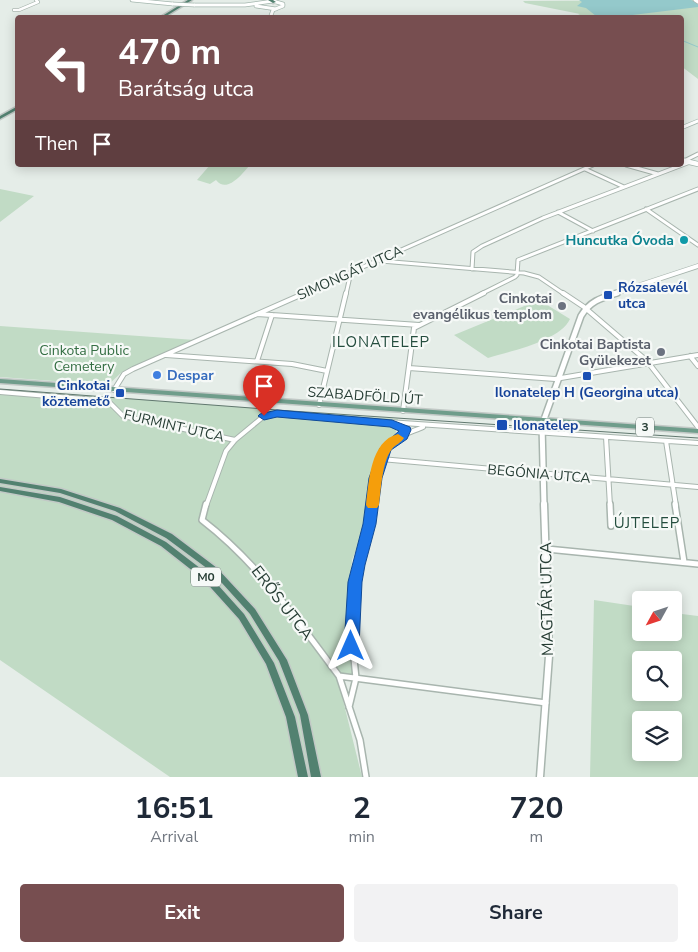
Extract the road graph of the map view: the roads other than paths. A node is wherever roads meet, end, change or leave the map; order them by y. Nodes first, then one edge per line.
1 (36, 0) edge
2 (133, 0) edge
3 (145, 0) edge
4 (194, 0) edge
5 (188, 1) edge
6 (270, 1) edge
7 (27, 4) dead end
8 (31, 5) junction
9 (264, 6) junction
10 (276, 8) junction
11 (14, 10) dead end
12 (165, 15) edge
13 (170, 15) edge
14 (269, 15) edge
15 (271, 15) edge
16 (15, 108) edge
17 (0, 116) edge
18 (698, 121) edge
19 (684, 127) edge
20 (698, 154) edge
21 (684, 160) edge
22 (684, 160) edge
23 (690, 162) junction
24 (684, 164) edge
25 (698, 164) edge
26 (588, 167) edge
27 (633, 167) edge
28 (677, 167) edge
29 (585, 169) junction
30 (658, 174) junction
31 (624, 187) junction
32 (698, 189) edge
33 (646, 209) junction
34 (558, 212) junction
35 (593, 231) junction
36 (698, 245) edge
37 (378, 260) junction
38 (698, 266) edge
39 (472, 269) junction
40 (351, 272) junction
41 (517, 273) junction
42 (585, 309) junction
43 (256, 314) junction
44 (272, 315) junction
45 (340, 320) junction
46 (419, 325) junction
47 (165, 355) junction
48 (698, 355) edge
49 (690, 356) junction
50 (257, 361) junction
51 (649, 363) junction
52 (698, 366) edge
53 (409, 368) junction
54 (327, 371) junction
55 (559, 378) junction
56 (0, 381) edge
57 (114, 390) junction
58 (0, 392) edge
59 (319, 405) junction
60 (403, 411) junction
61 (543, 420) junction
62 (392, 423) junction
63 (428, 426) junction
64 (698, 429) edge
65 (543, 433) junction
66 (403, 436) junction
67 (606, 437) junction
68 (235, 440) junction
69 (666, 441) junction
70 (698, 443) edge
71 (381, 460) junction
72 (544, 475) junction
73 (608, 480) junction
74 (0, 481) edge
75 (673, 485) junction
76 (698, 487) edge
77 (0, 489) edge
78 (611, 526) dead end
79 (547, 549) junction
80 (684, 562) junction
81 (698, 564) edge
82 (339, 676) junction
83 (356, 678) junction
84 (546, 703) junction
85 (349, 707) junction
86 (303, 777) edge
87 (316, 777) edge
88 (366, 777) edge
89 (540, 777) edge

1 - 8 street
2 - 3 main road
3 - 9 main road, bridge
4 - 13 highway
5 - 12 highway
6 - 9 main road
6 - 10 main road
7 - 8 street
8 - 11 street
9 - 10 main road
9 - 14 main road
10 - 15 main road
16 - 17 highway
18 - 19 main road
20 - 21 street
22 - 23 main road
23 - 24 street
23 - 25 main road
26 - 29 street, SIMONGÁT UTCA
27 - 30 street
28 - 30 street
29 - 31 street
29 - 37 street, SIMONGÁT UTCA
30 - 31 street
31 - 34 street
32 - 33 street
33 - 35 street
33 - 36 street
34 - 35 street
34 - 39 street
35 - 41 street
37 - 39 street
37 - 40 street, SIMONGÁT UTCA
38 - 42 street
39 - 41 street
40 - 43 street, SIMONGÁT UTCA
40 - 45 street
41 - 42 street
41 - 46 street
42 - 51 street
42 - 55 street
43 - 44 street
43 - 47 street, SIMONGÁT UTCA
44 - 45 street
44 - 50 street
45 - 46 street
45 - 54 street
46 - 53 street
47 - 50 street
47 - 57 street, SIMONGÁT UTCA
48 - 49 street
49 - 51 street
49 - 52 street
50 - 54 street
51 - 55 street
51 - 64 street
53 - 55 street
53 - 60 street
54 - 59 street
55 - 61 street
56 - 57 main road, SZABADFÖLD ÚT / 3
57 - 59 main road, SZABADFÖLD ÚT / 3
58 - 68 street, FURMINT UTCA
59 - 60 main road, SZABADFÖLD ÚT / 3
60 - 61 main road, SZABADFÖLD ÚT / 3
61 - 64 main road, SZABADFÖLD ÚT / 3
61 - 65 street, MAGTÁR UTCA
62 - 63 street
62 - 66 street
62 - 68 street, ERŐS UTCA
63 - 65 street
63 - 66 street
65 - 67 street
65 - 72 street, MAGTÁR UTCA
66 - 71 street
67 - 69 street
67 - 73 street
68 - 82 street, ERŐS UTCA
69 - 70 street
69 - 75 street
71 - 72 street, BEGÓNIA UTCA
71 - 83 street
72 - 73 street, BEGÓNIA UTCA
72 - 79 street, MAGTÁR UTCA
73 - 75 street, BEGÓNIA UTCA
73 - 78 street
74 - 87 highway, M0
75 - 76 street, BEGÓNIA UTCA
75 - 80 street
77 - 86 highway, M0
79 - 80 street
79 - 84 street, MAGTÁR UTCA
80 - 81 street
82 - 83 street
82 - 85 street
83 - 84 street
83 - 85 street
84 - 89 street, MAGTÁR UTCA
85 - 88 street

